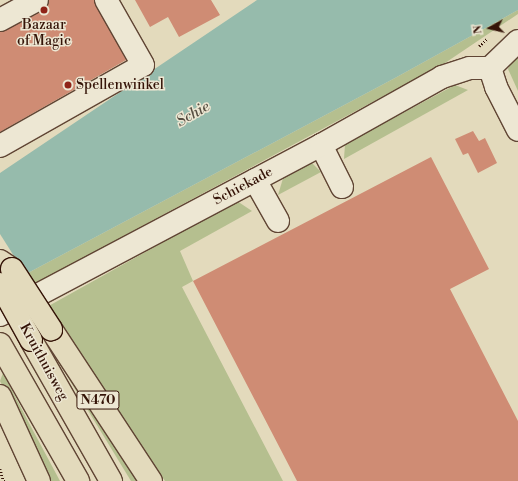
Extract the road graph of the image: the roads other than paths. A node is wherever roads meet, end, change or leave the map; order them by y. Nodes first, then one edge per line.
1 (106, 0) edge
2 (26, 3) edge
3 (0, 20) edge
4 (518, 41) edge
5 (490, 68) junction
6 (517, 124) edge
7 (320, 145) junction
8 (0, 146) edge
9 (255, 180) junction
10 (342, 186) dead end
11 (278, 221) dead end
12 (0, 261) edge
13 (0, 284) edge
14 (0, 315) edge
15 (3, 349) edge
16 (0, 396) edge
17 (39, 481) edge
18 (78, 481) edge
19 (111, 481) edge
20 (151, 481) edge

1 - 8 street
2 - 3 street
4 - 5 street
5 - 6 street
5 - 7 street, Schiekade
7 - 9 street, Schiekade
7 - 10 street
9 - 11 street
9 - 14 street, Schiekade
12 - 20 highway, N470, bridge
13 - 19 highway, Kruithuisweg / N470, bridge
15 - 18 highway, Kruithuisweg
16 - 17 highway

